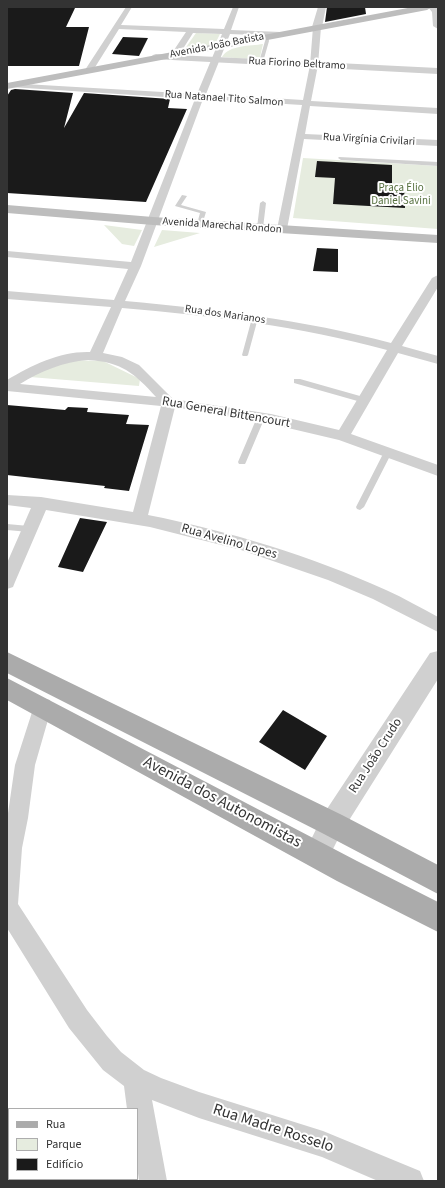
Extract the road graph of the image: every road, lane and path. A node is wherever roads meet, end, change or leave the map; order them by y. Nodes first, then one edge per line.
1 (129, 7) edge
2 (236, 7) edge
3 (322, 7) edge
4 (426, 7) edge
5 (432, 7) edge
6 (438, 26) edge
7 (116, 27) junction
8 (317, 27) junction
9 (190, 31) junction
10 (226, 32) junction
11 (278, 34) junction
12 (266, 36) junction
13 (222, 44) junction
14 (176, 53) junction
15 (156, 57) junction
16 (218, 59) junction
17 (261, 62) junction
18 (314, 65) junction
19 (89, 70) junction
20 (438, 71) edge
21 (8, 86) edge
22 (201, 97) junction
23 (305, 104) junction
24 (438, 111) edge
25 (300, 136) junction
26 (438, 143) edge
27 (341, 158) dead end
28 (438, 164) edge
29 (184, 196) dead end
30 (263, 203) dead end
31 (7, 210) edge
32 (153, 221) junction
33 (200, 224) junction
34 (260, 228) junction
35 (282, 230) junction
36 (438, 239) edge
37 (7, 254) edge
38 (135, 266) junction
39 (438, 279) edge
40 (7, 295) edge
41 (120, 303) junction
42 (254, 318) junction
43 (394, 347) junction
44 (246, 355) dead end
45 (95, 356) junction
46 (438, 360) edge
47 (297, 381) dead end
48 (7, 386) edge
49 (364, 400) junction
50 (169, 402) junction
51 (261, 417) junction
52 (343, 436) junction
53 (388, 452) junction
54 (242, 462) dead end
55 (438, 471) edge
56 (7, 500) edge
57 (41, 503) junction
58 (360, 507) dead end
59 (139, 518) junction
60 (7, 527) edge
61 (30, 529) junction
62 (7, 582) edge
63 (438, 625) edge
64 (438, 660) edge
65 (7, 662) edge
66 (7, 688) edge
67 (42, 706) junction
68 (332, 824) junction
69 (317, 854) junction
70 (9, 860) edge
71 (438, 880) edge
72 (7, 907) edge
73 (438, 917) edge
74 (135, 1079) junction
75 (153, 1181) edge
76 (410, 1181) edge

1 - 7 street
2 - 10 street
3 - 8 street
4 - 8 main road, Avenida João Batista
5 - 6 street
7 - 9 street
7 - 19 street
8 - 11 main road, Avenida João Batista
8 - 18 street
9 - 10 street
9 - 14 street
10 - 11 street
10 - 13 street
11 - 12 main road, Avenida João Batista
12 - 13 main road, Avenida João Batista
12 - 17 lane
13 - 14 main road, Avenida João Batista
13 - 16 street
14 - 15 main road, Avenida João Batista
15 - 16 street, Rua Fiorino Beltramo
15 - 19 main road, Avenida João Batista
16 - 17 street, Rua Fiorino Beltramo
16 - 22 street
17 - 18 street, Rua Fiorino Beltramo
18 - 20 street, Rua Fiorino Beltramo
18 - 23 street
19 - 21 main road, Avenida João Batista
21 - 22 street, Rua Natanael Tito Salmon
22 - 23 street, Rua Natanael Tito Salmon
22 - 32 street
23 - 24 street, Rua Natanael Tito Salmon
23 - 25 street
25 - 26 street, Rua Virgínia Crivilari
25 - 35 street
27 - 28 lane
29 - 33 lane
30 - 34 lane
31 - 32 main road, Avenida Marechal Rondon
32 - 33 main road, Avenida Marechal Rondon
32 - 38 street
33 - 34 main road, Avenida Marechal Rondon
34 - 35 main road, Avenida Marechal Rondon
35 - 36 main road, Avenida Marechal Rondon
37 - 38 street
38 - 41 street
39 - 43 street
40 - 41 street, Rua dos Marianos
41 - 42 street, Rua dos Marianos
41 - 45 street
42 - 43 street, Rua dos Marianos
42 - 44 lane
43 - 46 street, Rua dos Marianos
43 - 49 street
45 - 48 street
45 - 50 street
47 - 49 lane
48 - 50 street, Rua General Bittencourt
49 - 52 street
50 - 51 street, Rua General Bittencourt
50 - 59 street
51 - 52 street, Rua General Bittencourt
51 - 54 lane
52 - 53 street, Rua General Bittencourt
53 - 55 street, Rua General Bittencourt
53 - 58 lane
56 - 57 street, Rua Avelino Lopes
57 - 59 street, Rua Avelino Lopes
57 - 61 street
59 - 63 street, Rua Avelino Lopes
60 - 61 lane
61 - 62 street
64 - 68 street, Rua João Crudo
65 - 68 main road, Avenida dos Autonomistas
66 - 67 main road, Avenida dos Autonomistas
67 - 69 main road, Avenida dos Autonomistas
67 - 70 street
68 - 69 street, Rua João Crudo
68 - 71 main road, Avenida dos Autonomistas
69 - 73 main road, Avenida dos Autonomistas
70 - 72 street
72 - 74 street, Rua Madre Rosselo
74 - 75 street
74 - 76 street, Rua Madre Rosselo

